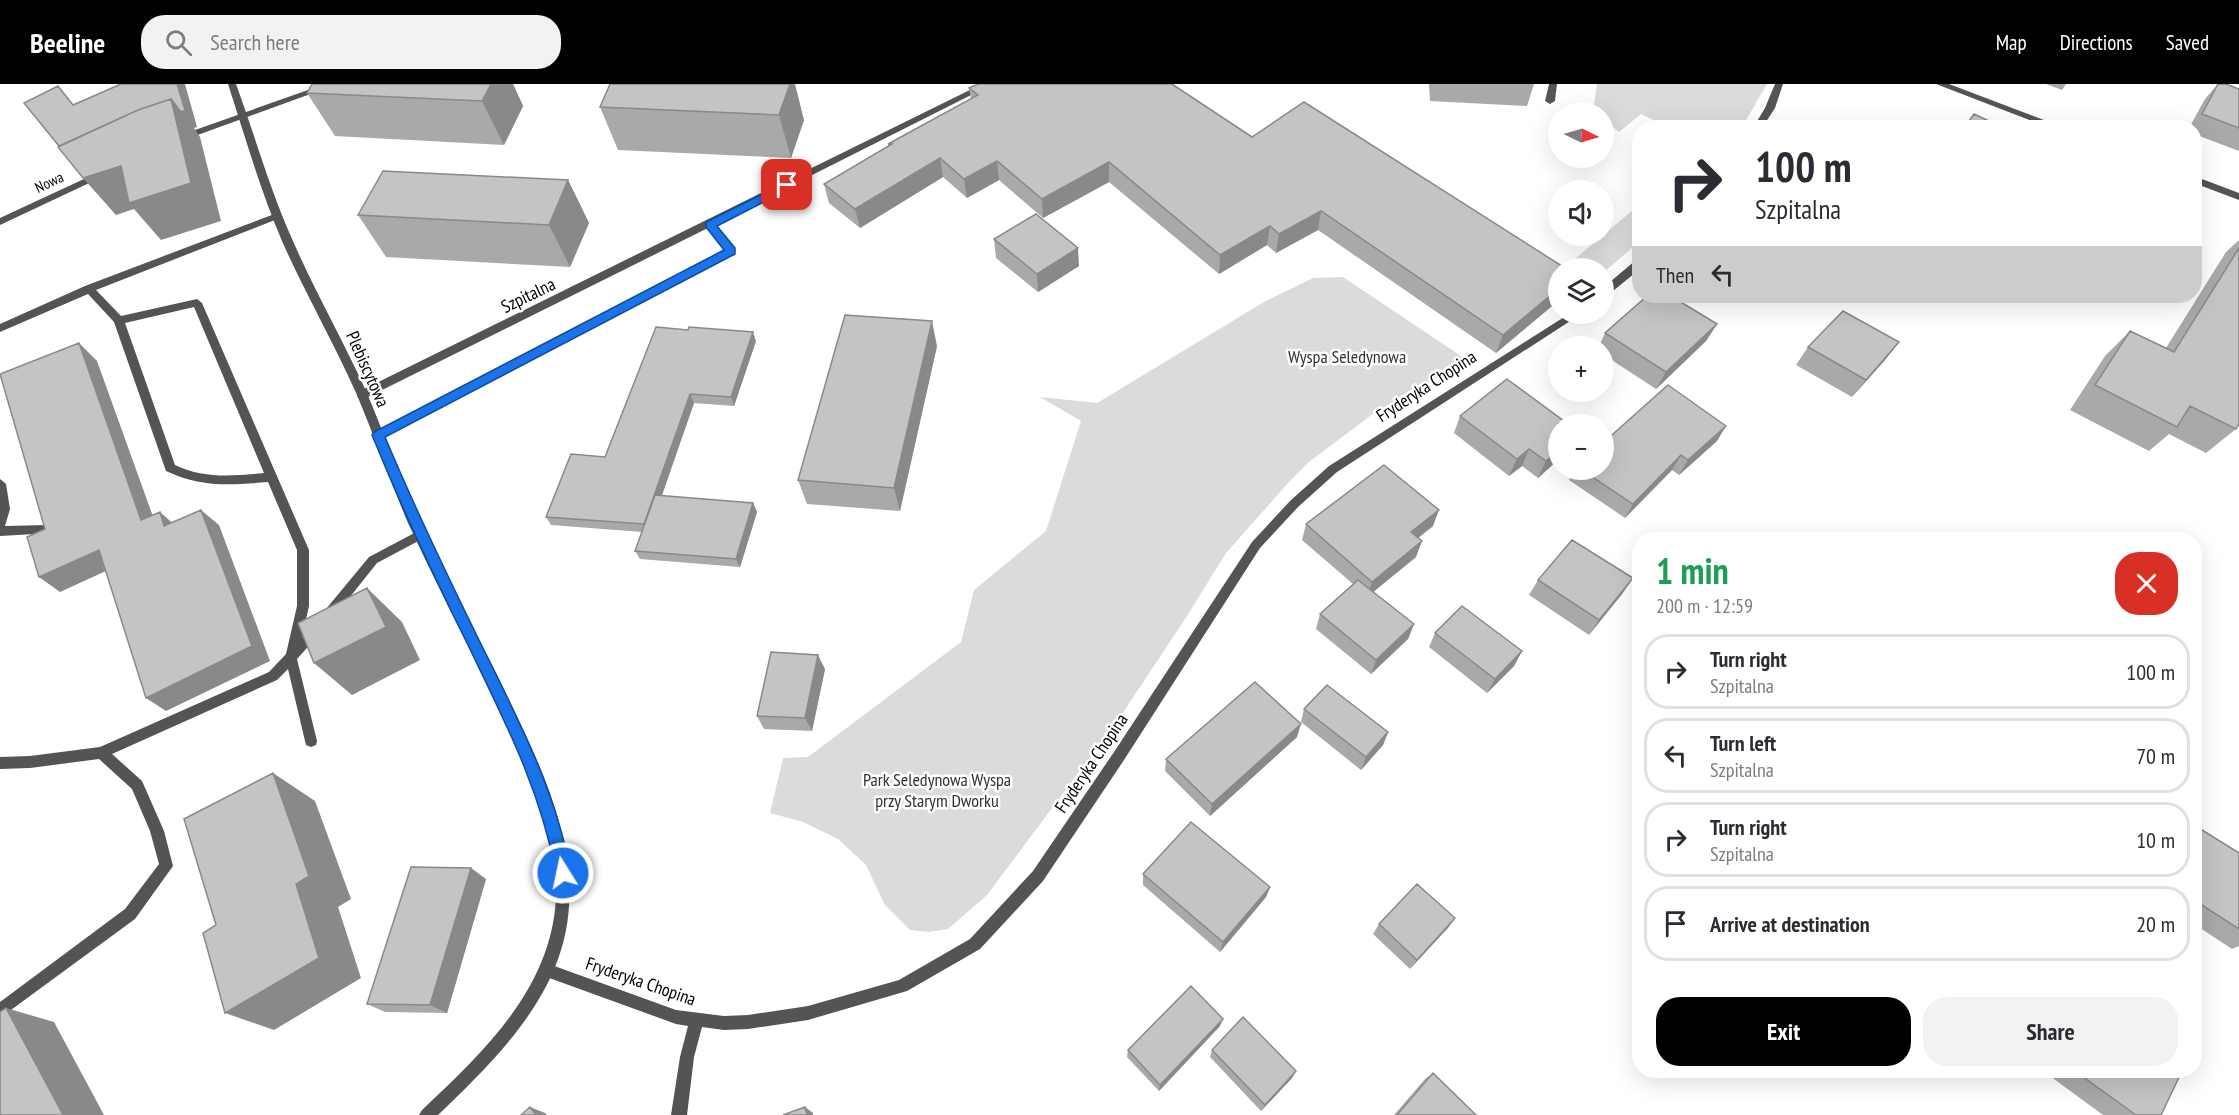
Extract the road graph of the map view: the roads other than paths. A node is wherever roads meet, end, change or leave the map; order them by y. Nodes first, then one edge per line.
1 (232, 84) edge
2 (334, 84) edge
3 (989, 84) edge
4 (1553, 84) edge
5 (1779, 84) edge
6 (1940, 84) edge
7 (1550, 102) dead end
8 (243, 115) junction
9 (1762, 120) edge
10 (2039, 120) edge
11 (176, 140) edge
12 (113, 169) edge
13 (2202, 182) edge
14 (2239, 197) edge
15 (277, 216) junction
16 (0, 222) edge
17 (710, 224) junction
18 (1632, 269) edge
19 (1614, 284) edge
20 (89, 289) junction
21 (119, 320) junction
22 (1560, 324) edge
23 (0, 328) edge
24 (362, 395) junction
25 (378, 435) junction
26 (271, 477) junction
27 (0, 484) edge
28 (0, 524) edge
29 (48, 530) edge
30 (0, 531) edge
31 (420, 536) junction
32 (291, 658) junction
33 (311, 741) dead end
34 (101, 753) junction
35 (0, 763) edge
36 (546, 970) junction
37 (0, 1011) edge
38 (696, 1021) junction
39 (427, 1115) edge
40 (679, 1115) edge

1 - 8 street, Plebiscytowa
2 - 8 street
3 - 17 street, Szpitalna
4 - 7 street
5 - 9 street
6 - 10 street
8 - 11 street
8 - 15 street, Plebiscytowa
12 - 16 street, Nowa
13 - 14 street
15 - 20 street
15 - 24 street, Plebiscytowa
17 - 24 street, Szpitalna
17 - 25 street
18 - 19 street
20 - 21 street
20 - 23 street
21 - 26 street
21 - 26 street
22 - 38 street, Fryderyka Chopina
24 - 25 street, Plebiscytowa
25 - 31 street, Plebiscytowa
26 - 32 street
27 - 28 street
29 - 30 street
31 - 32 street
31 - 36 street, Plebiscytowa
32 - 33 street
32 - 34 street
34 - 35 street
34 - 37 street
36 - 38 street, Fryderyka Chopina
36 - 39 street, Plebiscytowa
38 - 40 street

